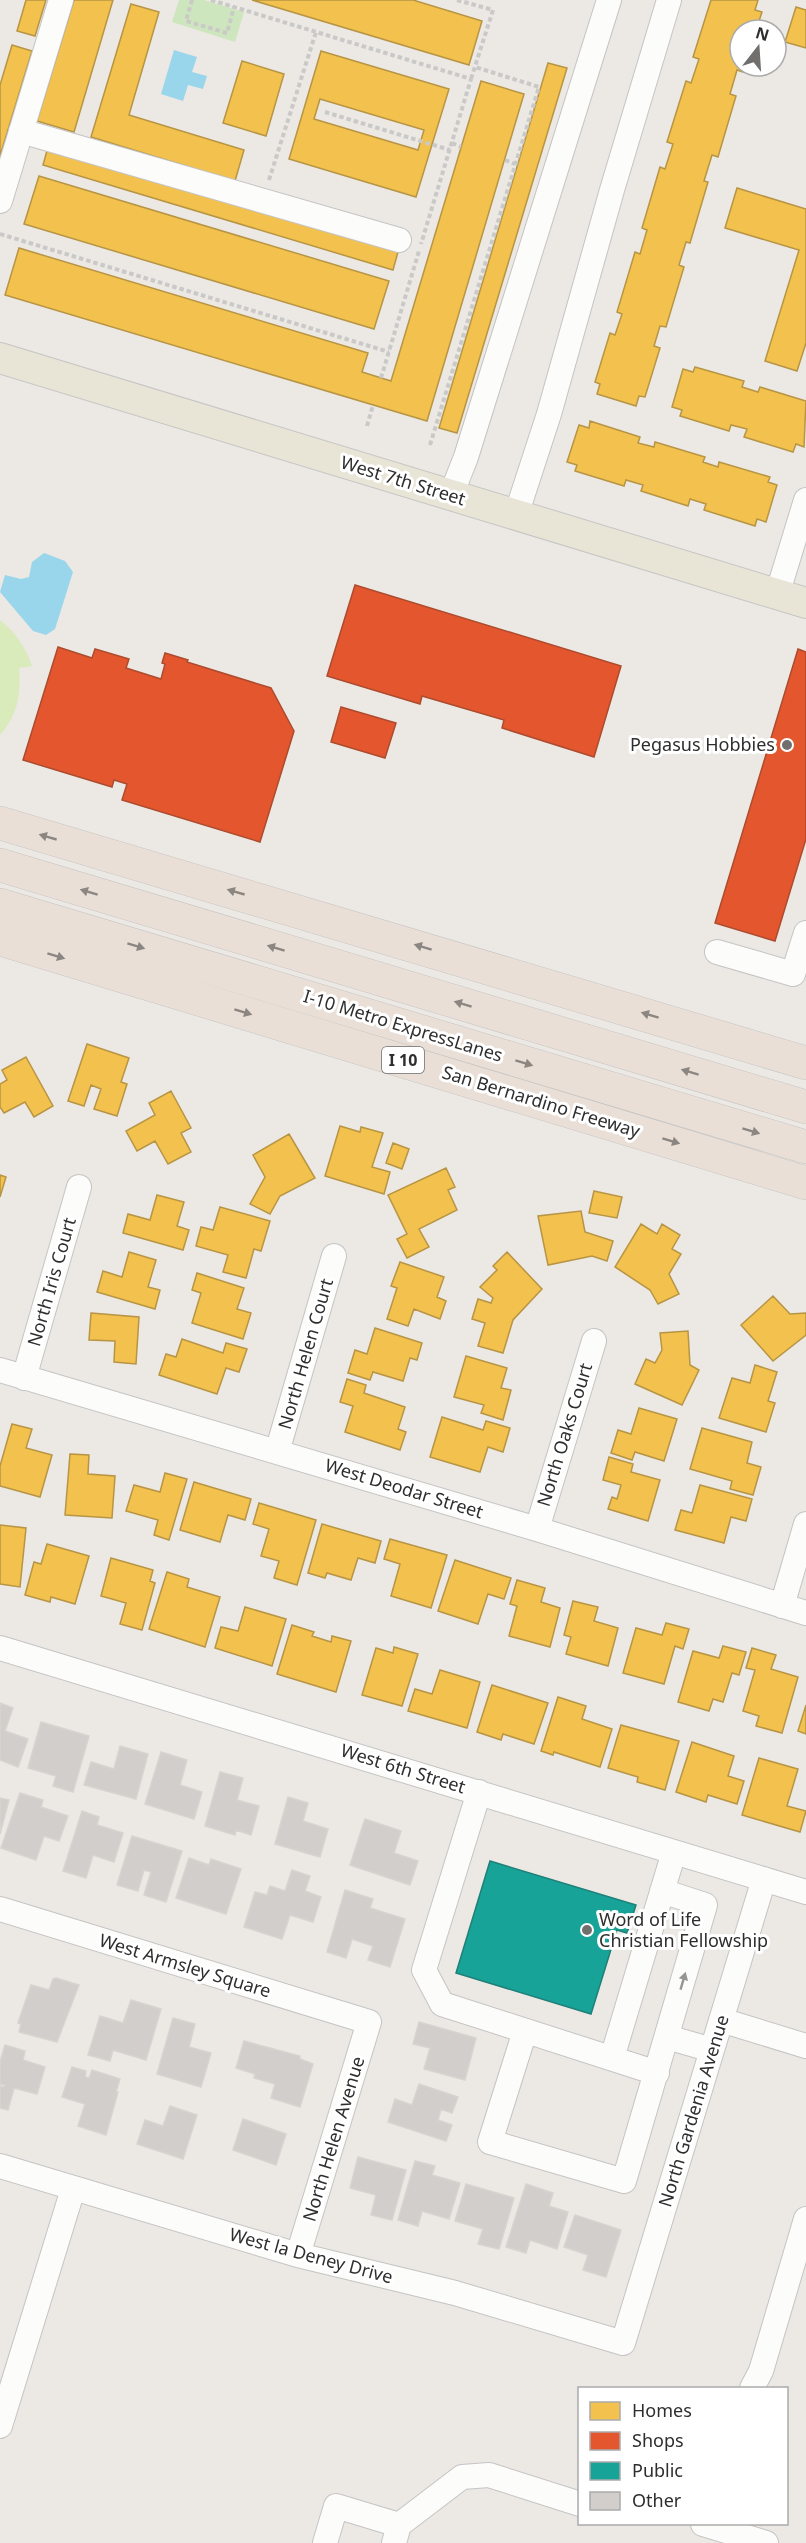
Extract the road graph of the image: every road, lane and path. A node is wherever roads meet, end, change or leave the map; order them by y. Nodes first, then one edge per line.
1 (61, 0) edge
2 (192, 0) edge
3 (211, 0) edge
4 (457, 0) edge
5 (609, 0) edge
6 (669, 0) edge
7 (234, 7) junction
8 (316, 32) junction
9 (475, 67) junction
10 (471, 79) junction
11 (325, 112) dead end
12 (21, 131) junction
13 (452, 143) junction
14 (461, 147) dead end
15 (450, 150) junction
16 (505, 160) dead end
17 (515, 164) junction
18 (263, 200) junction
19 (0, 201) edge
20 (0, 234) edge
21 (399, 240) dead end
22 (389, 352) junction
23 (0, 358) edge
24 (381, 378) dead end
25 (373, 405) dead end
26 (367, 426) dead end
27 (430, 445) dead end
28 (451, 495) junction
29 (806, 500) edge
30 (516, 515) junction
31 (777, 595) junction
32 (806, 603) edge
33 (0, 823) edge
34 (0, 865) edge
35 (0, 905) edge
36 (806, 933) edge
37 (0, 939) edge
38 (717, 952) dead end
39 (806, 1063) edge
40 (806, 1107) edge
41 (806, 1147) edge
42 (806, 1183) edge
43 (79, 1187) dead end
44 (334, 1256) dead end
45 (594, 1341) dead end
46 (0, 1370) edge
47 (24, 1378) junction
48 (278, 1452) junction
49 (806, 1524) edge
50 (537, 1529) junction
51 (782, 1606) junction
52 (806, 1613) edge
53 (0, 1648) edge
54 (479, 1792) junction
55 (674, 1852) junction
56 (764, 1879) junction
57 (662, 1892) junction
58 (806, 1892) edge
59 (0, 1909) edge
60 (722, 2019) junction
61 (369, 2022) joint
62 (525, 2031) junction
63 (667, 2037) junction
64 (806, 2046) edge
65 (712, 2050) junction
66 (612, 2058) junction
67 (657, 2073) junction
68 (0, 2166) edge
69 (73, 2188) junction
70 (806, 2219) edge
71 (298, 2255) junction
72 (623, 2343) joint
73 (753, 2387) edge
74 (0, 2426) edge
75 (578, 2504) edge
76 (700, 2529) edge
77 (396, 2534) edge
78 (325, 2543) edge
79 (766, 2543) edge

1 - 12 street
2 - 7 path
3 - 7 path
4 - 9 path
5 - 28 street
6 - 30 street
7 - 8 path
8 - 10 path
8 - 18 path
9 - 10 path
9 - 17 path
10 - 13 path
11 - 15 path
12 - 18 street
12 - 19 street
13 - 14 path
13 - 15 path
15 - 22 path
16 - 17 path
17 - 27 path
18 - 21 street
20 - 22 path
22 - 24 path
23 - 28 main road, West 7th Street
25 - 26 path
28 - 30 main road, West 7th Street
29 - 31 street
30 - 31 main road, West 7th Street
31 - 32 main road, West 7th Street
39 -> 33 highway
40 -> 34 highway
35 -> 41 highway, I-10 Metro ExpressLanes
36 - 38 street
37 -> 42 highway, San Bernardino Freeway / I 10
43 - 47 street, North Iris Court
44 - 48 street, North Helen Court
45 - 50 street, North Oaks Court
46 - 47 street, West Deodar Street
47 - 48 street, West Deodar Street
48 - 50 street, West Deodar Street
49 - 51 street
50 - 51 street, West Deodar Street
51 - 52 street, West Deodar Street
53 - 54 street, West 6th Street
54 - 55 street, West 6th Street
54 - 62 street
55 - 56 street, West 6th Street
55 - 57 street
56 - 58 street, West 6th Street
56 - 60 street, North Gardenia Avenue
63 -> 57 street
57 - 66 street
59 - 61 street, West Armsley Square
60 - 64 street
60 - 65 street, North Gardenia Avenue
61 - 71 street, North Helen Avenue
62 - 66 street
62 - 67 street
63 - 65 street
63 - 67 street
65 - 72 street, North Gardenia Avenue
66 - 67 street
68 - 69 street, West la Deney Drive
69 - 71 street, West la Deney Drive
69 - 74 street
70 - 73 street
71 - 72 street, West la Deney Drive
75 - 77 street
76 - 79 street
77 - 78 street

